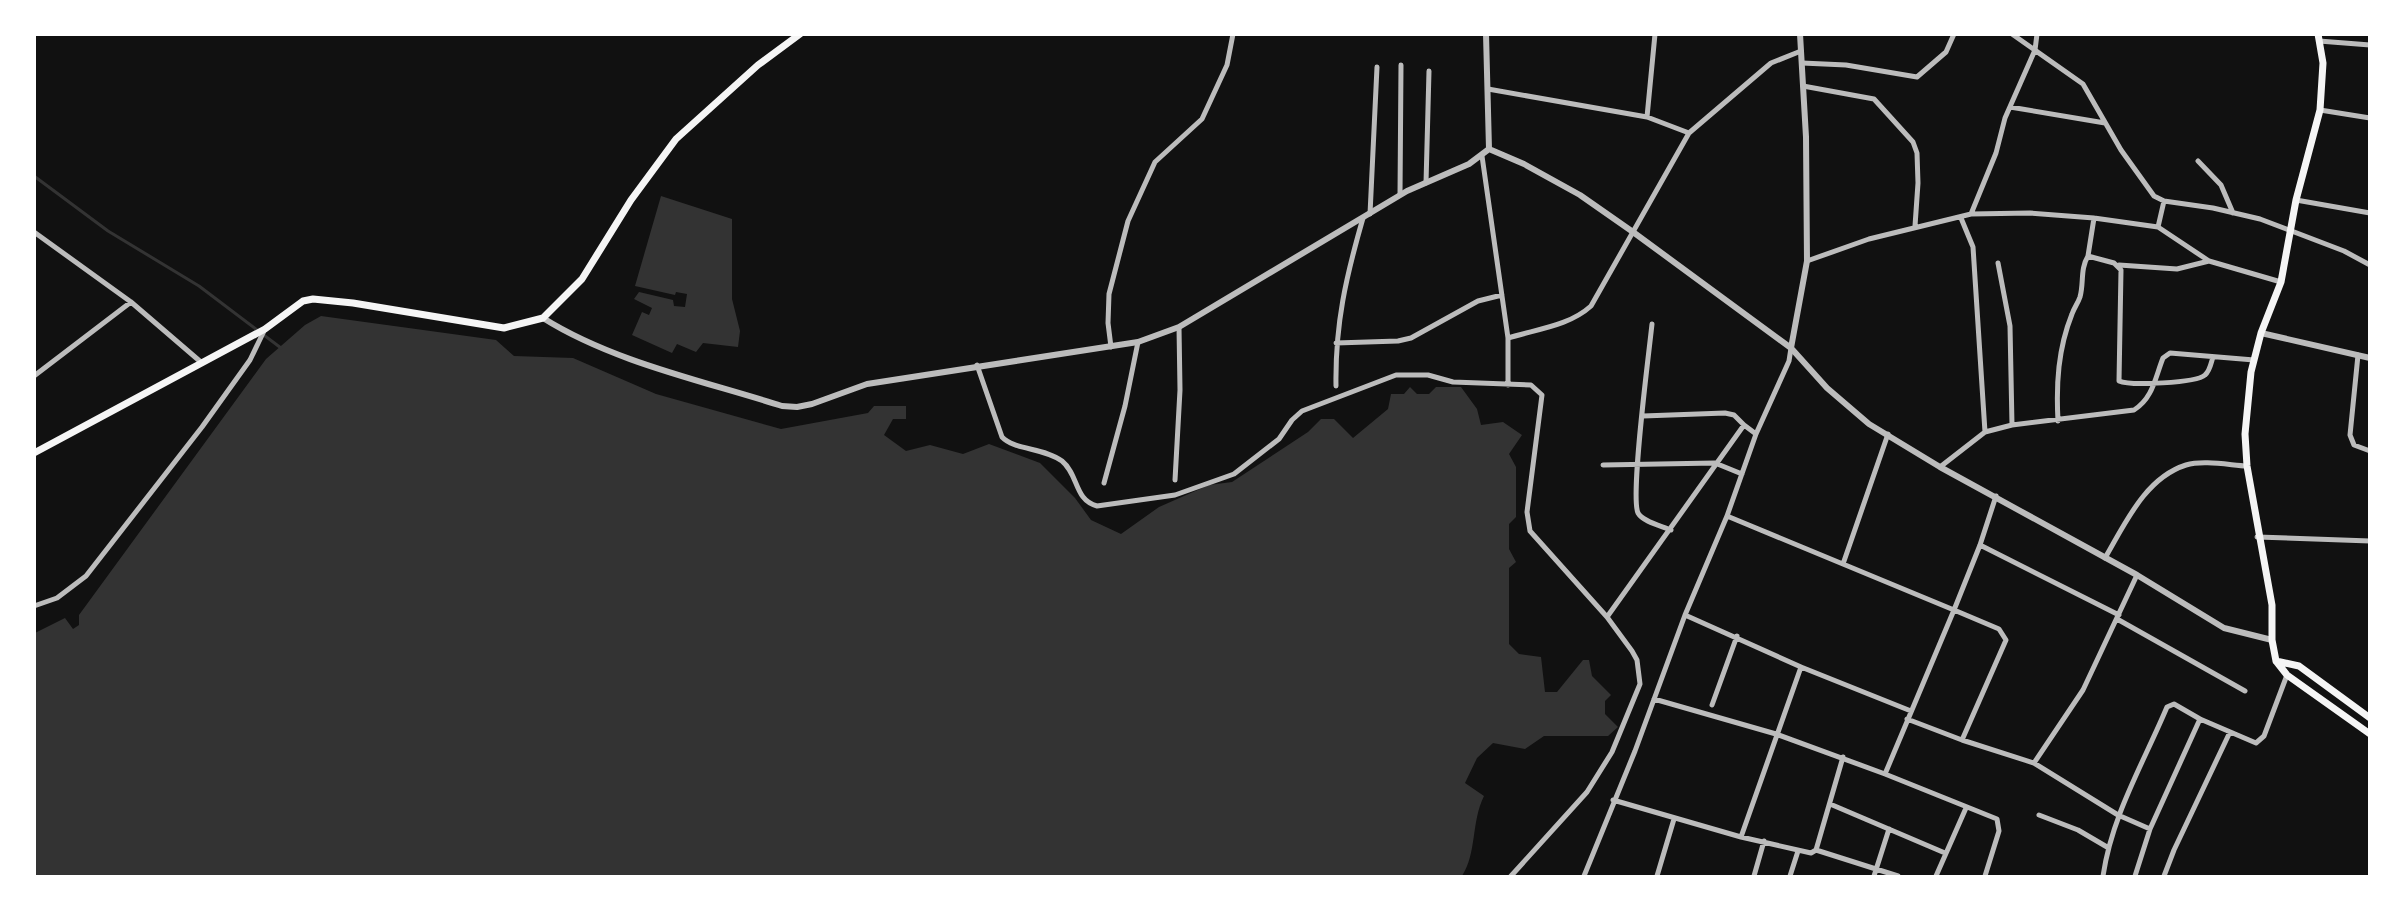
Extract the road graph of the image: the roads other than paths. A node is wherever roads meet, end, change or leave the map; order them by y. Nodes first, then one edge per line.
1 (800, 34) edge
2 (1233, 34) edge
3 (1486, 34) edge
4 (1655, 34) edge
5 (1800, 34) edge
6 (1954, 34) edge
7 (2012, 34) edge
8 (2037, 34) edge
9 (2319, 38) edge
10 (2370, 45) edge
11 (2035, 50) junction
12 (1801, 51) junction
13 (1802, 63) junction
14 (1401, 65) dead end
15 (1377, 68) dead end
16 (1429, 71) dead end
17 (1803, 86) junction
18 (1488, 88) junction
19 (2010, 107) junction
20 (2320, 110) junction
21 (1647, 117) junction
22 (2370, 118) edge
23 (2105, 123) junction
24 (1689, 133) junction
25 (1489, 149) junction
26 (1482, 156) junction
27 (2198, 161) dead end
28 (1426, 183) junction
29 (1400, 195) junction
30 (2296, 200) junction
31 (2164, 201) junction
32 (1971, 213) junction
33 (2233, 213) junction
34 (2370, 213) edge
35 (1366, 216) junction
36 (1960, 218) junction
37 (2094, 218) junction
38 (1915, 226) junction
39 (2158, 227) junction
40 (2292, 230) junction
41 (34, 232) edge
42 (1633, 232) junction
43 (2088, 256) junction
44 (1807, 261) junction
45 (2209, 261) junction
46 (1998, 263) dead end
47 (2119, 265) junction
48 (2370, 265) edge
49 (2281, 282) junction
50 (1502, 295) junction
51 (131, 302) junction
52 (543, 318) junction
53 (1652, 324) dead end
54 (268, 327) junction
55 (1179, 327) junction
56 (2261, 333) junction
57 (1508, 338) junction
58 (1138, 342) junction
59 (1336, 343) junction
60 (1111, 347) junction
61 (1791, 348) junction
62 (2358, 355) junction
63 (2369, 356) edge
64 (2213, 357) junction
65 (2254, 360) junction
66 (202, 363) junction
67 (977, 365) junction
68 (34, 376) edge
69 (2153, 383) junction
70 (1508, 385) junction
71 (1336, 386) dead end
72 (1643, 416) junction
73 (2058, 421) junction
74 (1744, 425) junction
75 (2012, 425) junction
76 (1985, 432) junction
77 (1756, 434) junction
78 (1888, 434) junction
79 (2370, 451) edge
80 (34, 453) edge
81 (1715, 463) junction
82 (1638, 464) junction
83 (1603, 465) dead end
84 (2247, 466) junction
85 (1940, 467) junction
86 (1742, 474) junction
87 (1176, 480) dead end
88 (1104, 483) dead end
89 (1996, 496) junction
90 (1727, 516) junction
91 (1671, 530) junction
92 (2257, 537) junction
93 (2370, 541) edge
94 (1980, 545) junction
95 (2105, 558) junction
96 (1843, 564) junction
97 (2137, 575) junction
98 (34, 606) edge
99 (1954, 610) junction
100 (1684, 615) junction
101 (1607, 617) junction
102 (2118, 617) junction
103 (1737, 636) junction
104 (2272, 640) junction
105 (2276, 661) junction
106 (1801, 667) junction
107 (2287, 675) junction
108 (2245, 691) dead end
109 (1654, 699) junction
110 (1712, 705) dead end
111 (1911, 711) junction
112 (2370, 718) edge
113 (1907, 719) junction
114 (2200, 719) junction
115 (2230, 732) junction
116 (1776, 734) junction
117 (2370, 734) edge
118 (1962, 740) junction
119 (1843, 757) junction
120 (2034, 763) junction
121 (1886, 774) junction
122 (1613, 801) junction
123 (1830, 804) junction
124 (1966, 808) junction
125 (2039, 815) dead end
126 (2118, 815) junction
127 (1674, 819) junction
128 (1889, 829) junction
129 (2150, 829) junction
130 (1741, 837) junction
131 (1764, 842) junction
132 (2108, 846) junction
133 (1816, 850) junction
134 (1798, 851) junction
135 (1945, 853) junction
136 (1876, 868) junction
137 (1511, 876) edge
138 (1584, 876) edge
139 (1658, 876) edge
140 (1754, 876) edge
141 (1790, 876) edge
142 (1874, 876) edge
143 (1898, 876) edge
144 (1936, 876) edge
145 (1985, 876) edge
146 (2103, 876) edge
147 (2135, 876) edge
148 (2164, 876) edge

1 - 52 main road
2 - 60 street
3 - 18 street
4 - 21 street
5 - 12 street
6 - 13 street
7 - 11 street
8 - 11 street
9 - 10 street
9 - 20 main road
11 - 19 street
11 - 23 street
12 - 13 street
12 - 24 street
13 - 17 street
14 - 29 street
15 - 35 street
16 - 28 street
17 - 38 street
17 - 44 street
18 - 21 street
18 - 25 street
19 - 23 street
19 - 32 street
20 - 22 street
20 - 30 main road
21 - 24 street
23 - 31 street
24 - 42 street
25 - 26 street
25 - 42 street
26 - 28 street
26 - 50 street
27 - 33 street
28 - 29 street
29 - 35 street
30 - 34 street
30 - 40 main road
31 - 33 street
31 - 39 street
32 - 36 street
32 - 37 street
33 - 40 street
35 - 55 street
35 - 59 street
36 - 38 street
36 - 76 street
37 - 39 street
37 - 43 street
38 - 44 street
39 - 45 street
40 - 48 street
40 - 49 main road
41 - 51 street
42 - 57 street
42 - 61 street
43 - 47 street
43 - 73 street
44 - 61 street
45 - 47 street
45 - 49 street
46 - 75 street
47 - 69 street
49 - 56 main road
50 - 57 street
50 - 59 street
51 - 66 street
51 - 68 street
52 - 54 main road
52 - 67 street
53 - 72 street
54 - 66 main road
54 - 98 street
55 - 58 street
55 - 87 street
56 - 62 street
56 - 65 main road
57 - 70 street
58 - 60 street
58 - 88 street
59 - 71 street
60 - 67 street
61 - 77 street
61 - 78 street
62 - 63 street
62 - 79 street
64 - 65 street
64 - 69 street
64 - 69 street
65 - 84 main road
66 - 80 main road
67 - 70 street
69 - 73 street
70 - 101 street
72 - 74 street
72 - 82 street
73 - 75 street
74 - 77 street
74 - 81 street
75 - 76 street
76 - 85 street
77 - 86 street
78 - 85 street
78 - 96 street
81 - 82 street
81 - 86 street
81 - 91 street
82 - 83 street
82 - 91 street
84 - 92 main road
84 - 95 street
85 - 89 street
86 - 90 street
89 - 94 street
89 - 95 street
90 - 96 street
90 - 100 street
91 - 101 street
92 - 93 street
92 - 104 main road
94 - 99 street
94 - 102 street
95 - 97 street
96 - 99 street
97 - 102 street
97 - 104 street
99 - 111 street
99 - 118 street
100 - 103 street
100 - 109 street
101 - 137 street
102 - 108 street
102 - 120 street
103 - 106 street
103 - 110 street
104 - 105 main road
105 - 107 main road
105 - 112 main road
106 - 111 street
106 - 116 street
107 - 115 street
107 - 117 main road
109 - 116 street
109 - 122 street
111 - 113 street
113 - 118 street
113 - 121 street
114 - 115 street
114 - 126 street
114 - 129 street
115 - 148 street
116 - 119 street
116 - 130 street
118 - 120 street
119 - 121 street
119 - 123 street
120 - 126 street
121 - 124 street
122 - 127 street
122 - 138 street
123 - 128 street
123 - 133 street
124 - 135 street
124 - 145 street
125 - 132 street
126 - 129 street
126 - 132 street
127 - 130 street
127 - 139 street
128 - 135 street
128 - 136 street
129 - 147 street
130 - 131 street
131 - 134 street
131 - 140 street
132 - 146 street
133 - 134 street
133 - 136 street
134 - 141 street
135 - 144 street
136 - 142 street
136 - 143 street

